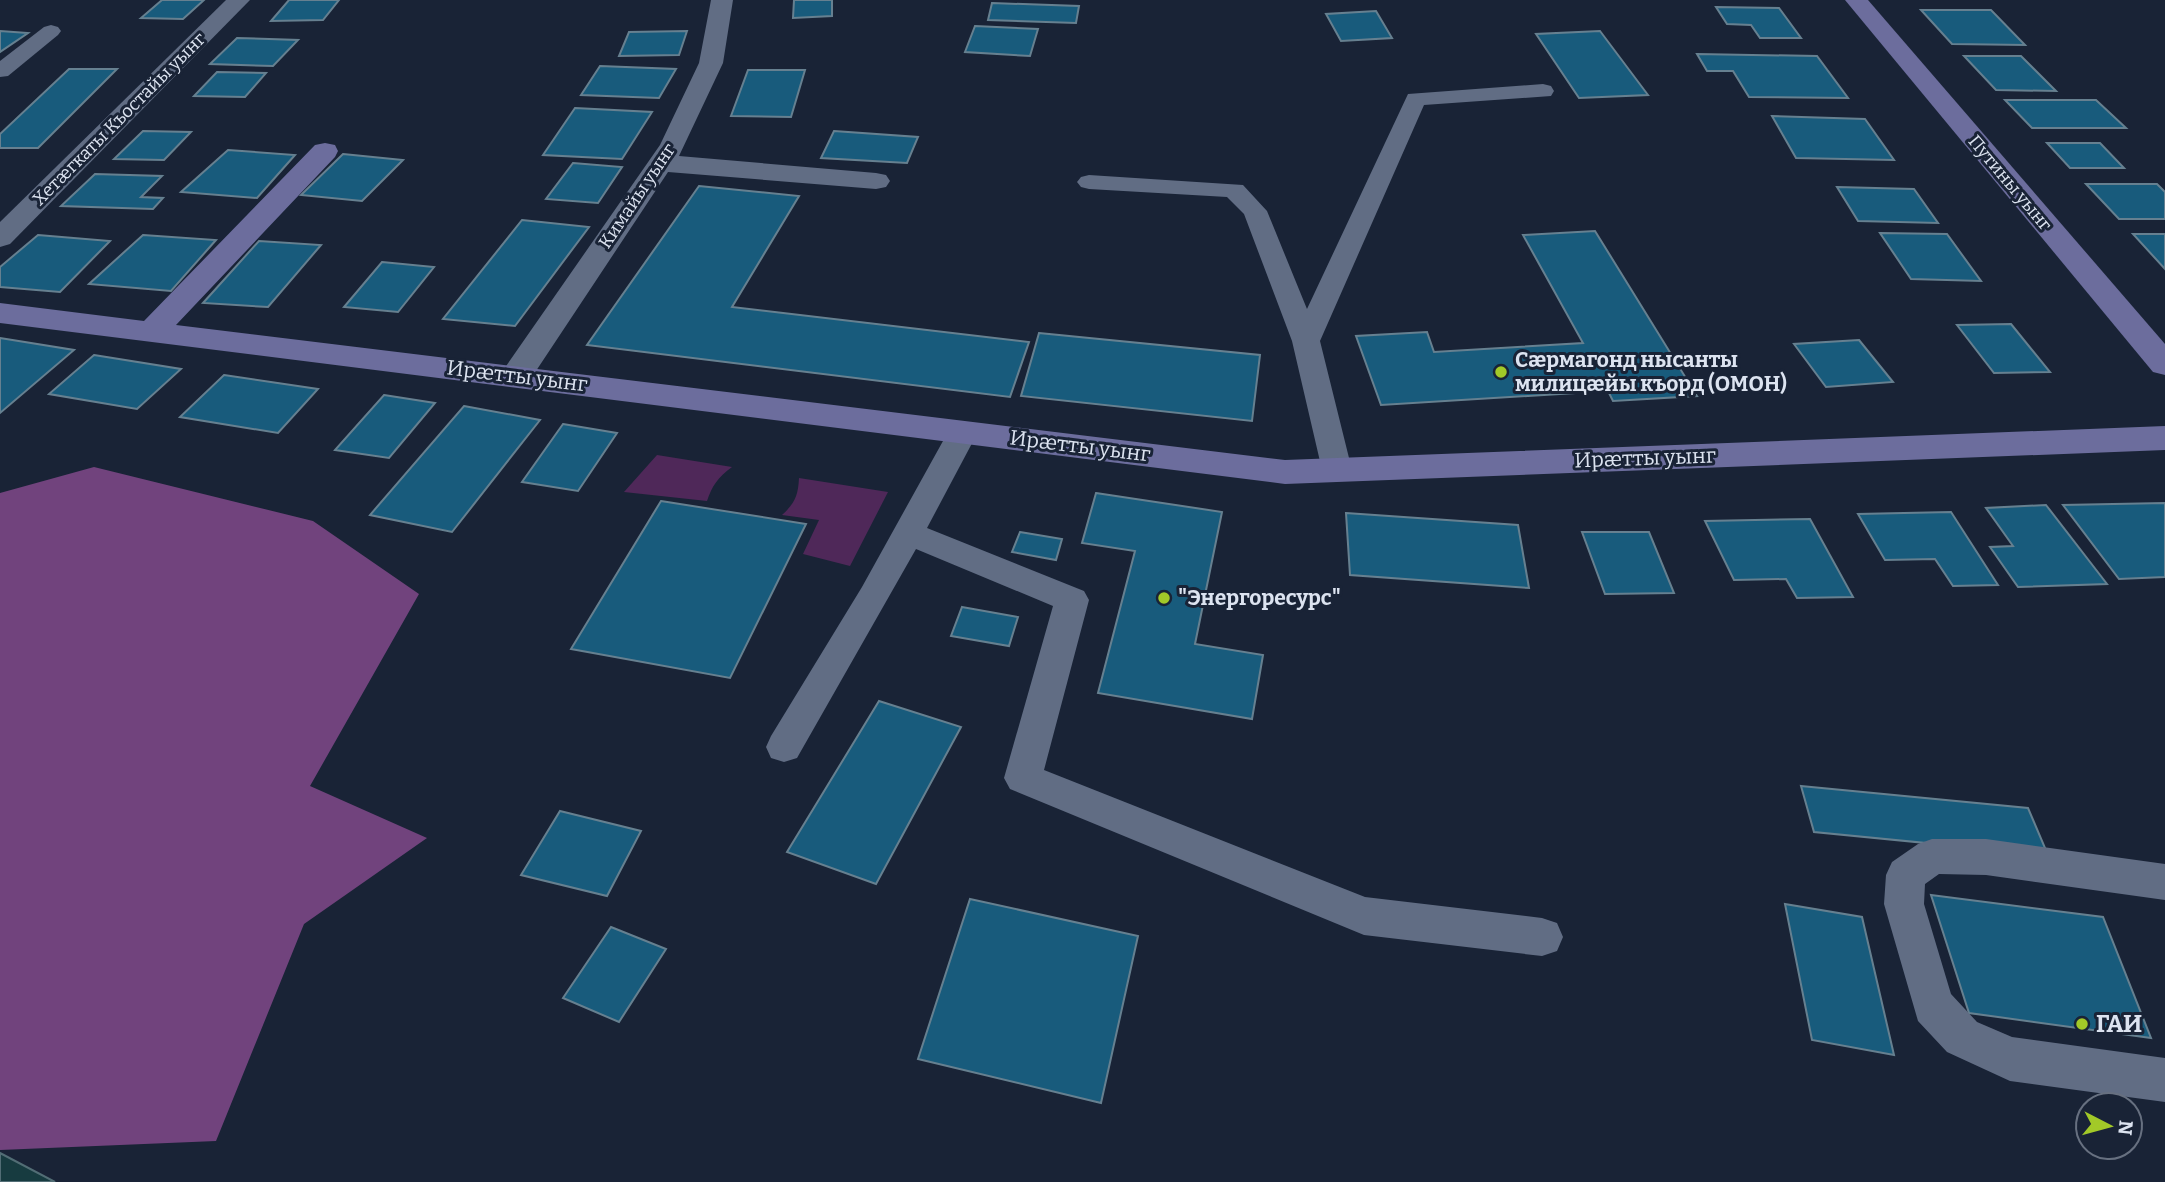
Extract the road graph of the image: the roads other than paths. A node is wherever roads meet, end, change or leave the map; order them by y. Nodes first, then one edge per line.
1 (239, 0) edge
2 (722, 0) edge
3 (1856, 0) edge
4 (51, 31) dead end
5 (0, 71) edge
6 (1543, 90) dead end
7 (324, 151) dead end
8 (660, 163) junction
9 (876, 181) dead end
10 (1089, 182) dead end
11 (0, 238) edge
12 (0, 313) edge
13 (151, 331) junction
14 (1306, 341) junction
15 (2165, 365) edge
16 (516, 376) junction
17 (963, 432) junction
18 (2165, 438) edge
19 (1337, 470) junction
20 (908, 533) junction
21 (784, 747) dead end
22 (2165, 882) edge
23 (1542, 937) dead end
24 (2165, 1080) edge

1 - 11 street, Хетæгкаты Къостайы уынг
2 - 8 street, Кимайы уынг
3 - 15 street, Путины уынг
4 - 5 lane
6 - 14 lane
7 - 13 street
8 - 9 street
8 - 16 street, Кимайы уынг
10 - 14 lane
12 - 13 street, Ирæтты уынг
13 - 16 street, Ирæтты уынг
14 - 19 lane
16 - 17 street, Ирæтты уынг
17 - 19 street, Ирæтты уынг
17 - 20 lane
18 - 19 street, Ирæтты уынг
20 - 21 lane
20 - 23 lane
22 - 24 lane

